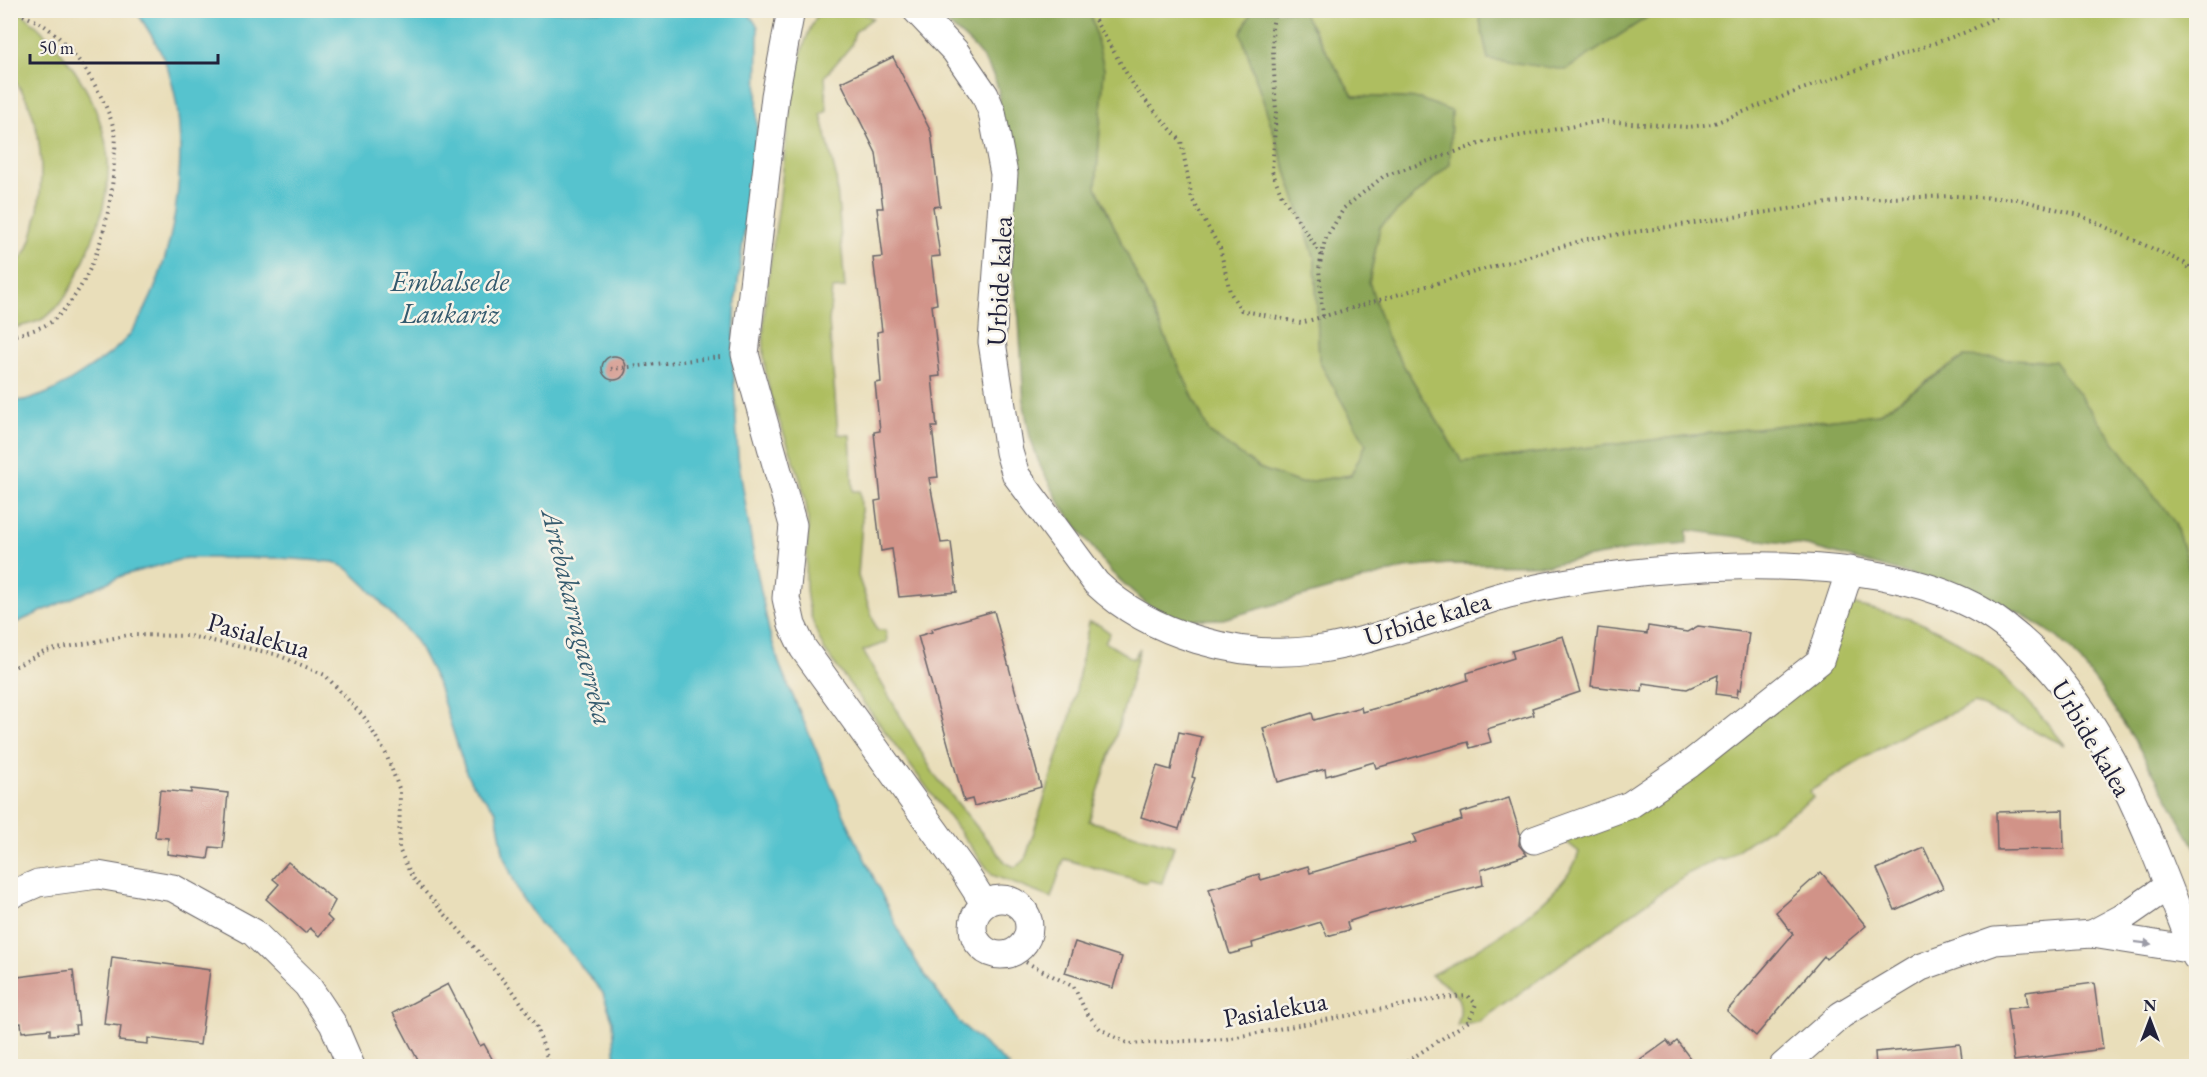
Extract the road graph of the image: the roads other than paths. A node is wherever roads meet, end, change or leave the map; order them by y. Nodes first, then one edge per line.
1 (791, 10) edge
2 (916, 10) edge
3 (1850, 570) junction
4 (1534, 840) dead end
5 (2168, 886) junction
6 (10, 895) edge
7 (984, 903) junction
8 (2092, 934) junction
9 (2195, 953) edge
10 (351, 1066) edge
11 (1783, 1066) edge

1 - 7 street
2 - 3 street, Urbide kalea
3 - 4 street
3 - 5 street, Urbide kalea
5 - 8 street
5 - 9 street, Urbide kalea
6 - 10 street
7 - 7 street
8 -> 9 street
8 - 11 street

